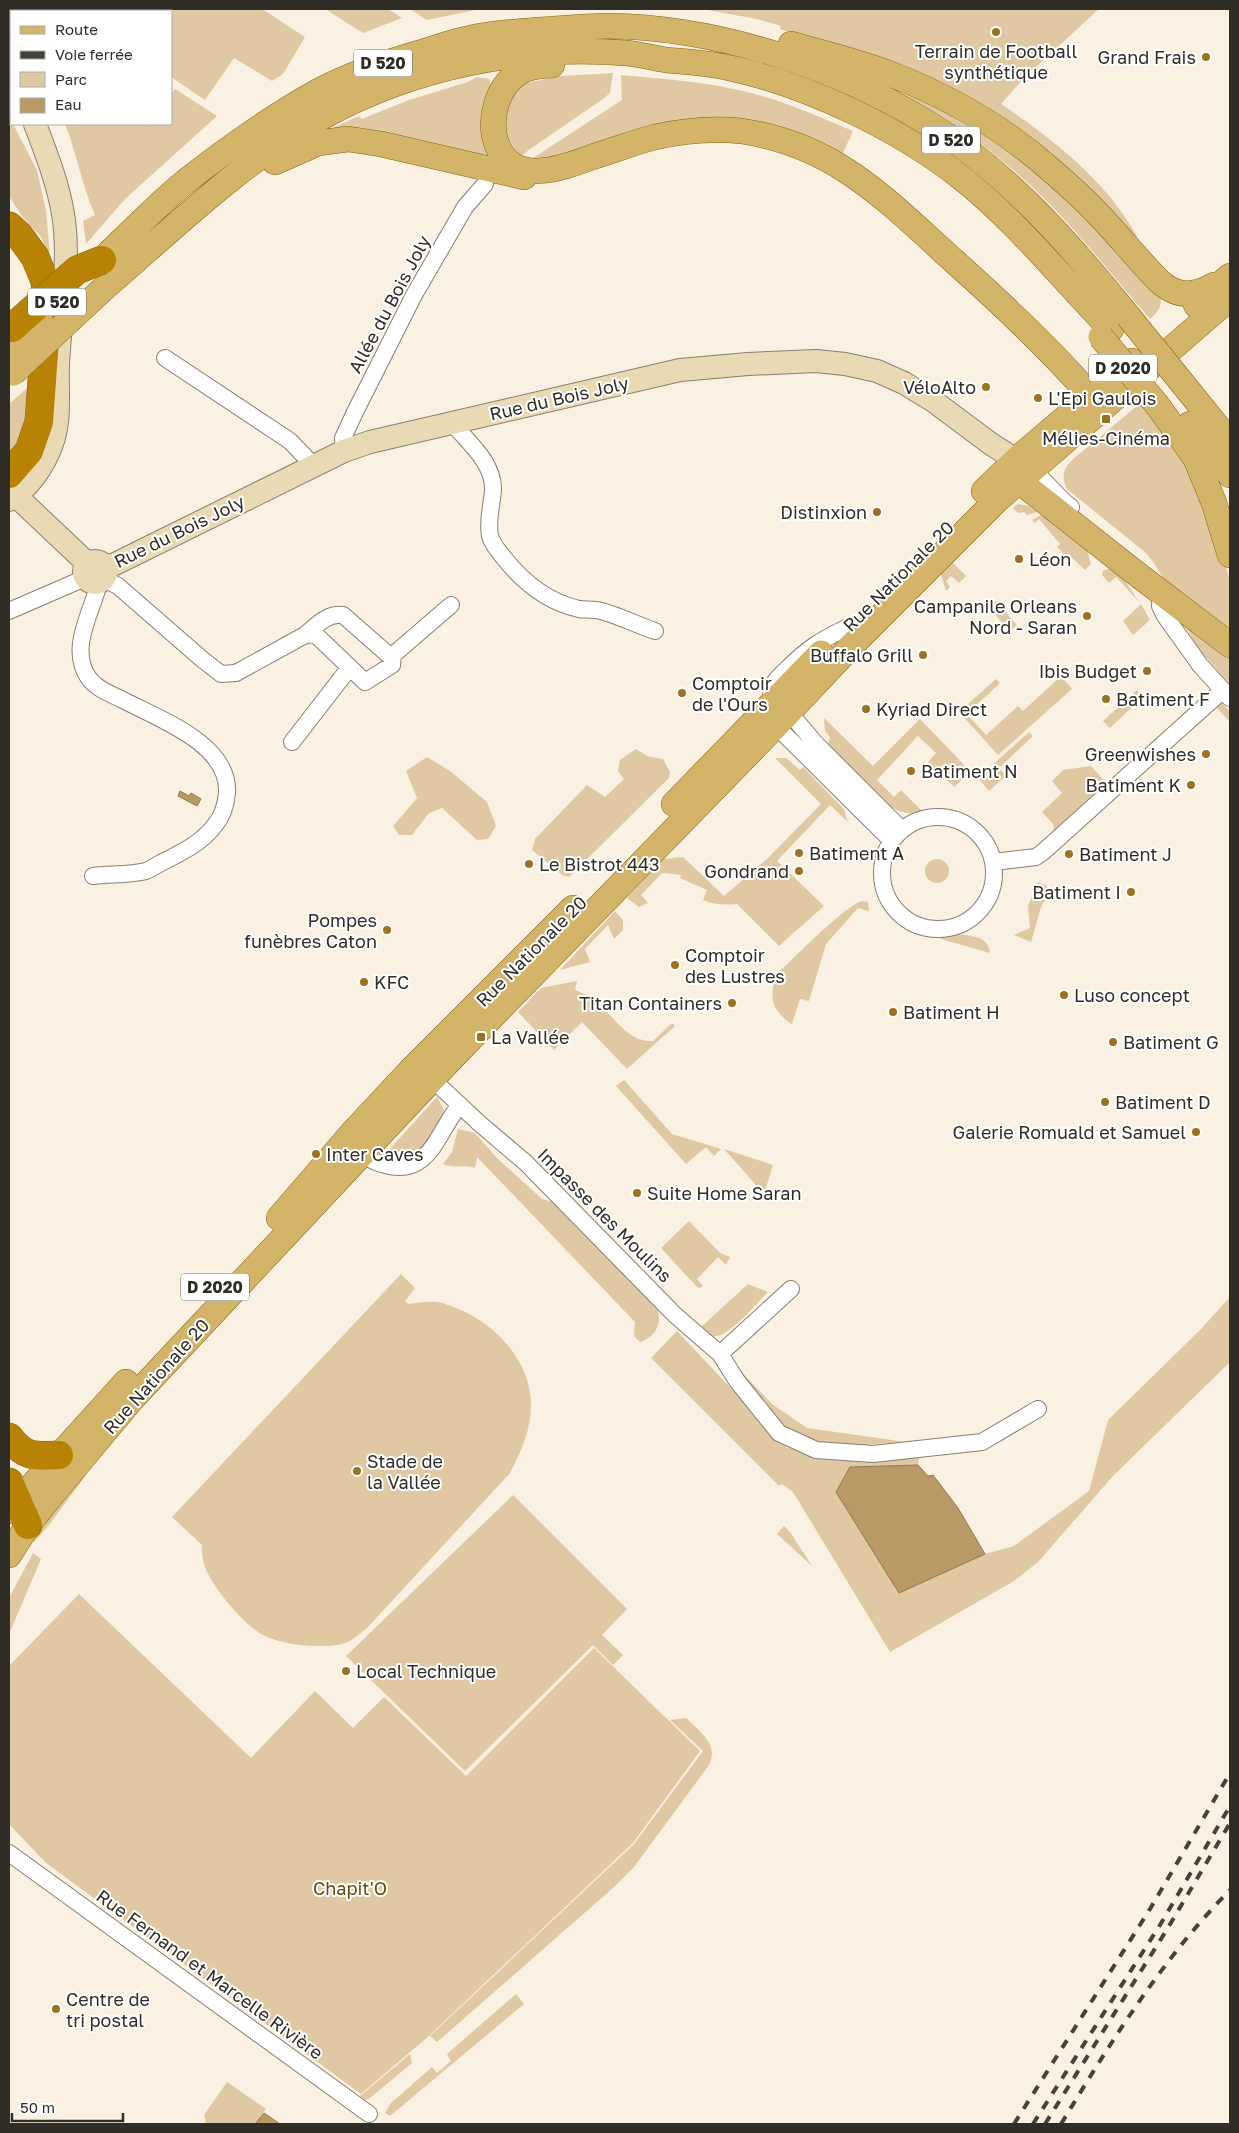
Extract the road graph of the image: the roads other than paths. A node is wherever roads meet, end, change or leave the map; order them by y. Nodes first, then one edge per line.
1 (723, 40) junction
2 (664, 60) junction
3 (35, 125) edge
4 (633, 144) junction
5 (232, 178) junction
6 (485, 184) dead end
7 (9, 226) edge
8 (102, 260) joint
9 (1230, 275) edge
10 (1230, 298) edge
11 (1113, 328) junction
12 (10, 338) edge
13 (165, 358) dead end
14 (11, 374) edge
15 (1090, 395) junction
16 (1169, 396) junction
17 (452, 423) junction
18 (1230, 442) edge
19 (344, 451) junction
20 (313, 465) junction
21 (1023, 470) junction
22 (1230, 476) edge
23 (11, 490) edge
24 (1230, 554) edge
25 (96, 574) junction
26 (1161, 592) junction
27 (451, 604) dead end
28 (9, 611) edge
29 (655, 632) dead end
30 (305, 635) junction
31 (1230, 645) edge
32 (392, 658) junction
33 (350, 667) junction
34 (1226, 694) edge
35 (779, 714) junction
36 (292, 742) dead end
37 (897, 835) junction
38 (993, 862) junction
39 (93, 876) dead end
40 (420, 1082) junction
41 (460, 1105) junction
42 (354, 1131) junction
43 (363, 1154) junction
44 (791, 1289) dead end
45 (720, 1354) junction
46 (1038, 1409) dead end
47 (9, 1437) edge
48 (60, 1455) junction
49 (16, 1505) edge
50 (9, 1555) edge
51 (9, 1843) edge
52 (9, 1853) edge
53 (28, 1866) junction
54 (369, 2114) dead end

1 - 8 main road, D 520
1 - 9 main road
1 - 11 main road, D 520
2 - 4 main road
2 - 5 main road, D 520
2 - 11 main road, D 520
3 - 23 street
4 - 5 main road
4 - 15 main road
5 - 14 main road, D 520, bridge
6 - 19 street, Allée du Bois Joly
7 - 23 highway
8 - 12 highway, bridge
9 - 15 main road, Rue Nationale 20 / D 2020
10 - 21 main road, Rue Nationale 20 / D 2020
11 - 16 main road, D 520
13 - 20 street
15 - 21 main road, Rue Nationale 20 / D 2020
16 - 18 main road, D 520
16 - 22 main road, D 520
16 - 24 main road
17 - 19 street, Rue du Bois Joly
17 - 21 street, Rue du Bois Joly
17 - 29 street
19 - 20 street, Rue du Bois Joly
20 - 25 street, Rue du Bois Joly
21 - 26 main road
21 - 35 main road, Rue Nationale 20 / D 2020
21 - 35 main road, Rue Nationale 20 / D 2020
23 - 25 street, Rue du Bois Joly
25 - 28 street
25 - 30 street
25 - 39 street
26 - 31 main road
26 - 34 street
27 - 32 street
30 - 32 street
30 - 33 street
32 - 33 street
33 - 36 street
34 - 38 street
35 - 37 street
35 - 40 main road, Rue Nationale 20 / D 2020
37 - 38 street
37 - 38 street
40 - 41 street, Impasse des Moulins
40 - 42 main road, Rue Nationale 20 / D 2020
40 - 43 main road, Rue Nationale 20 / D 2020
41 - 43 street
41 - 45 street, Impasse des Moulins
42 - 43 street
42 - 48 main road, Rue Nationale 20 / D 2020
43 - 49 main road, Rue Nationale 20 / D 2020
44 - 45 street
45 - 46 street, Impasse des Moulins
47 - 48 highway
48 - 49 main road, Rue Nationale 20 / D 2020
49 - 50 main road, Rue Nationale 20 / D 2020
51 - 53 street, Rue Fernand et Marcelle Rivière
52 - 53 street, Rue Fernand et Marcelle Rivière
53 - 54 street, Rue Fernand et Marcelle Rivière

